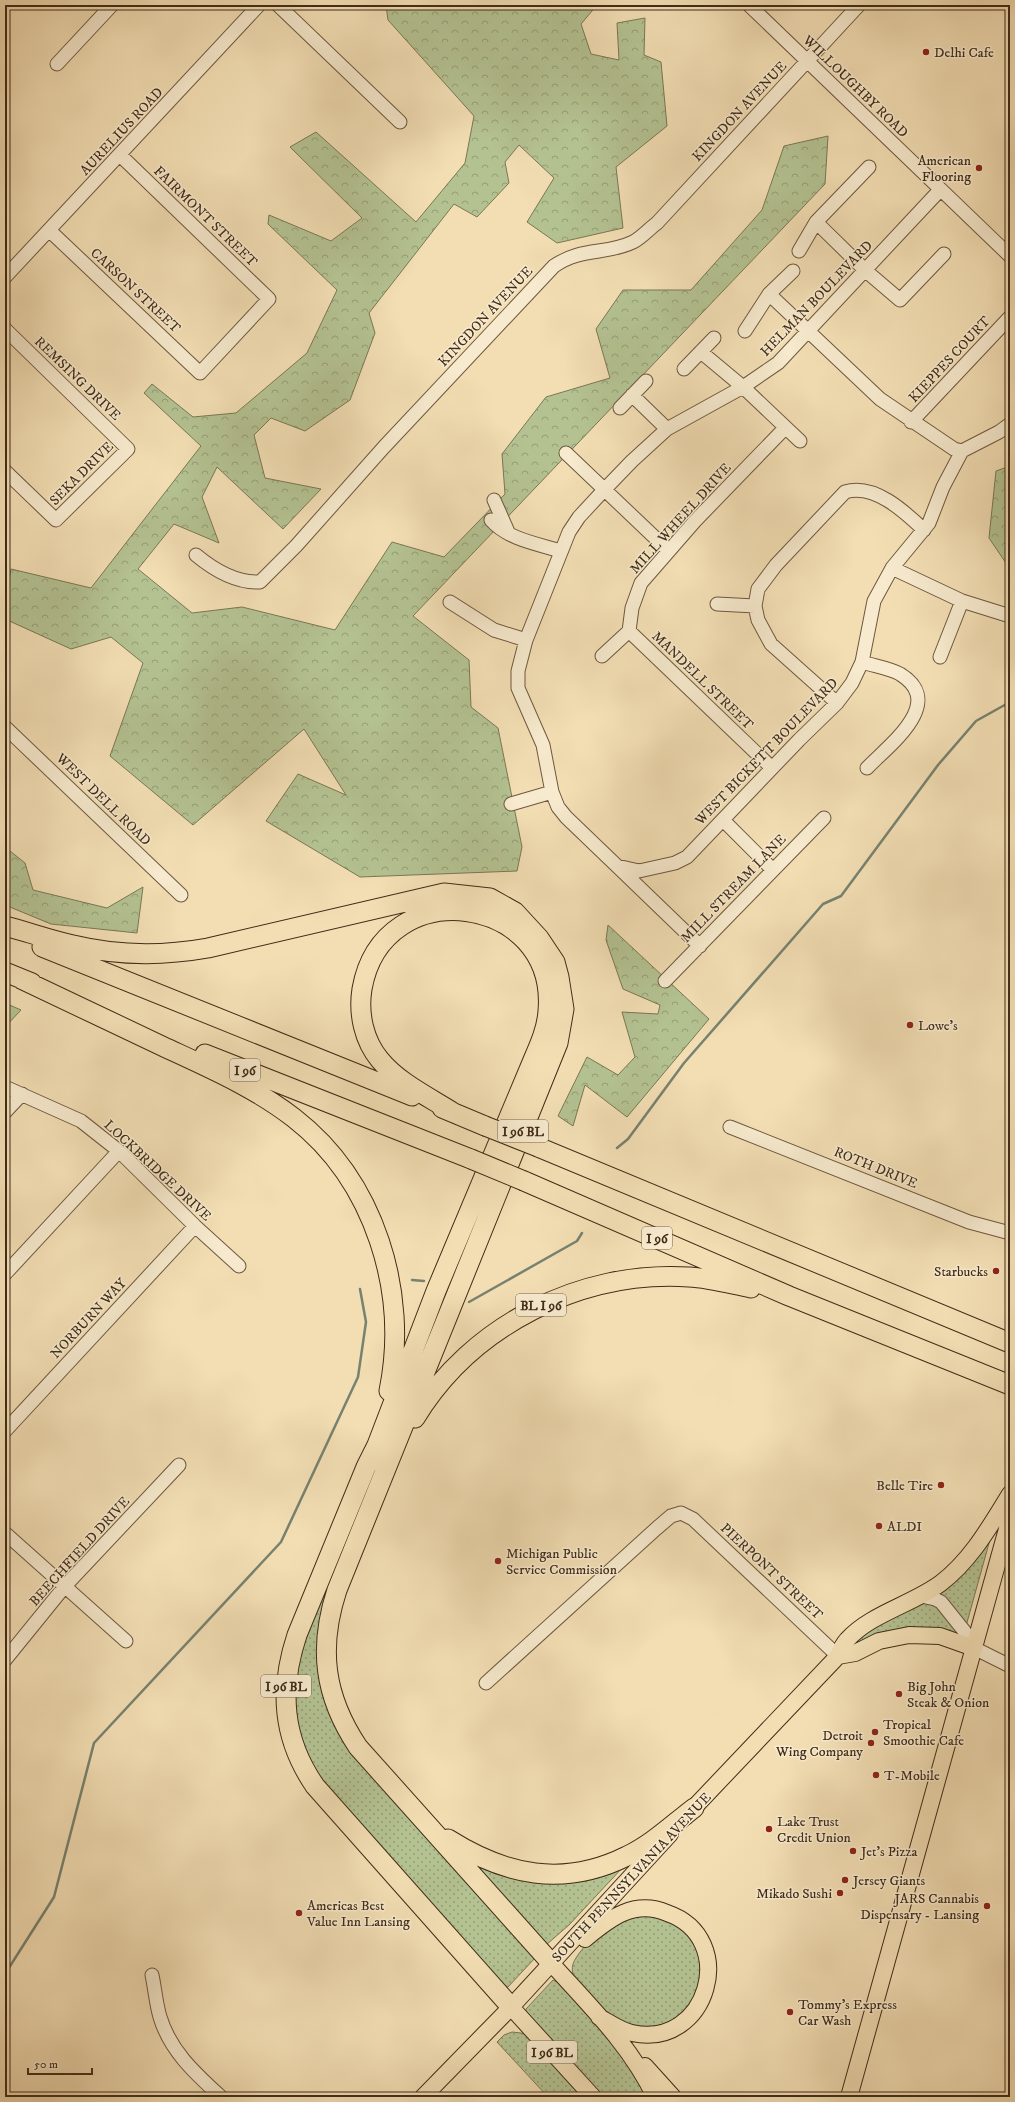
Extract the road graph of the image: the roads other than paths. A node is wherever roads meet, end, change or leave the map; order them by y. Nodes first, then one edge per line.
1 (112, 5) edge
2 (259, 5) edge
3 (278, 5) edge
4 (749, 5) edge
5 (859, 5) edge
6 (807, 60) junction
7 (57, 64) dead end
8 (400, 122) dead end
9 (120, 155) junction
10 (869, 167) dead end
11 (940, 190) junction
12 (816, 222) junction
13 (50, 230) junction
14 (799, 251) dead end
15 (944, 254) dead end
16 (1010, 256) edge
17 (792, 271) dead end
18 (866, 271) junction
19 (5, 277) edge
20 (769, 294) junction
21 (1010, 317) edge
22 (5, 329) edge
23 (808, 330) junction
24 (745, 331) dead end
25 (714, 338) dead end
26 (701, 352) junction
27 (684, 370) dead end
28 (200, 373) joint
29 (646, 381) dead end
30 (743, 387) junction
31 (632, 395) junction
32 (620, 408) dead end
33 (911, 422) junction
34 (1010, 424) edge
35 (785, 428) junction
36 (667, 429) junction
37 (800, 441) dead end
38 (128, 449) joint
39 (962, 451) junction
40 (566, 453) dead end
41 (5, 471) edge
42 (604, 490) junction
43 (494, 500) dead end
44 (491, 520) dead end
45 (924, 530) junction
46 (509, 534) junction
47 (561, 551) junction
48 (669, 551) junction
49 (196, 555) dead end
50 (892, 568) junction
51 (962, 601) junction
52 (450, 602) dead end
53 (717, 604) dead end
54 (755, 606) junction
55 (1010, 616) edge
56 (630, 631) junction
57 (526, 640) junction
58 (602, 656) dead end
59 (940, 657) dead end
60 (862, 662) junction
61 (837, 703) junction
62 (5, 727) edge
63 (772, 768) junction
64 (867, 768) dead end
65 (552, 792) junction
66 (511, 804) dead end
67 (824, 818) dead end
68 (723, 820) junction
69 (617, 866) junction
70 (773, 870) junction
71 (181, 895) dead end
72 (5, 926) edge
73 (5, 932) edge
74 (700, 946) junction
75 (13, 975) edge
76 (665, 981) dead end
77 (5, 1087) edge
78 (22, 1094) junction
79 (5, 1112) edge
80 (454, 1113) junction
81 (730, 1127) dead end
82 (119, 1151) junction
83 (195, 1226) junction
84 (1010, 1233) edge
85 (240, 1266) dead end
86 (5, 1274) edge
87 (789, 1296) junction
88 (1010, 1343) edge
89 (1006, 1384) edge
90 (5, 1431) edge
91 (179, 1465) dead end
92 (366, 1467) junction
93 (377, 1490) junction
94 (1010, 1494) edge
95 (1010, 1518) edge
96 (5, 1533) edge
97 (65, 1586) junction
98 (921, 1596) junction
99 (126, 1642) dead end
100 (974, 1648) junction
101 (838, 1656) junction
102 (5, 1660) edge
103 (1010, 1666) edge
104 (486, 1683) dead end
105 (694, 1808) junction
106 (428, 1826) junction
107 (552, 1964) junction
108 (152, 1975) dead end
109 (511, 2007) junction
110 (599, 2017) junction
111 (616, 2036) junction
112 (221, 2097) edge
113 (423, 2097) edge
114 (592, 2097) edge
115 (655, 2097) edge
116 (673, 2097) edge
117 (849, 2097) edge

1 - 7 street
2 - 9 street, AURELIUS ROAD
3 - 8 street
4 - 6 street, WILLOUGHBY ROAD
5 - 6 street, KINGDON AVENUE
6 - 11 street, WILLOUGHBY ROAD
6 - 49 street, KINGDON AVENUE
9 - 13 street, AURELIUS ROAD
9 - 28 street, FAIRMONT STREET
10 - 12 street
11 - 16 street, WILLOUGHBY ROAD
11 - 18 street, HELMAN BOULEVARD
12 - 14 street
12 - 18 street
13 - 19 street, AURELIUS ROAD
13 - 28 street, CARSON STREET
15 - 18 street
17 - 20 street
18 - 23 street, HELMAN BOULEVARD
20 - 23 street
20 - 24 street
21 - 33 street, KIEPPES COURT
22 - 38 street, REMSING DRIVE
23 - 30 street, HELMAN BOULEVARD
23 - 33 street
25 - 26 street
26 - 27 street
26 - 30 street
29 - 31 street
30 - 35 street
30 - 36 street, HELMAN BOULEVARD
31 - 32 street
31 - 36 street
33 - 39 street
34 - 39 street
35 - 37 street
35 - 48 street, MILL WHEEL DRIVE
36 - 42 street, HELMAN BOULEVARD
38 - 41 street, SEKA DRIVE
39 - 45 street, WEST BICKETT BOULEVARD
40 - 42 street
42 - 47 street, HELMAN BOULEVARD
42 - 48 street
43 - 46 street
44 - 46 street
45 - 50 street, WEST BICKETT BOULEVARD
45 - 54 street
46 - 47 street
47 - 57 street, HELMAN BOULEVARD
48 - 56 street, MILL WHEEL DRIVE
50 - 51 street
50 - 60 street, WEST BICKETT BOULEVARD
51 - 55 street
51 - 59 street
52 - 57 street
53 - 54 street
54 - 61 street
56 - 58 street
56 - 63 street, MANDELL STREET
57 - 65 street, HELMAN BOULEVARD
60 - 61 street, WEST BICKETT BOULEVARD
60 - 64 street
61 - 63 street, WEST BICKETT BOULEVARD
62 - 71 street, WEST DELL ROAD
63 - 68 street, WEST BICKETT BOULEVARD
65 - 66 street
65 - 69 street
67 - 70 street, MILL STREAM LANE
68 - 69 street, WEST BICKETT BOULEVARD
68 - 70 street
69 - 74 street
70 - 74 street, MILL STREAM LANE
72 - 93 highway, I 96 BL
73 - 80 highway
74 - 76 street, MILL STREAM LANE
75 - 87 highway, I 96, bridge
75 - 92 highway, I 96 BL
77 - 78 street, LOCKBRIDGE DRIVE
78 - 79 street
78 - 82 street, LOCKBRIDGE DRIVE
80 - 88 highway, bridge
80 - 92 highway, I 96 BL
81 - 84 street, ROTH DRIVE
82 - 83 street, LOCKBRIDGE DRIVE
82 - 86 street
83 - 85 street, LOCKBRIDGE DRIVE
83 - 90 street, NORBURN WAY
87 - 89 highway, I 96
87 - 93 highway, BL I 96
91 - 97 street, BEECHFIELD DRIVE
92 - 109 highway, I 96 BL
93 - 106 highway, I 96 BL
94 - 98 main road, SOUTH PENNSYLVANIA AVENUE
95 - 100 main road
96 - 97 street
97 - 99 street
97 - 102 street, BEECHFIELD DRIVE
98 - 100 street
98 - 101 main road, SOUTH PENNSYLVANIA AVENUE
100 - 101 main road
100 - 103 street
100 - 117 main road
101 - 104 street, PIERPONT STREET
101 - 105 main road, SOUTH PENNSYLVANIA AVENUE
105 - 106 highway
105 - 107 main road, SOUTH PENNSYLVANIA AVENUE
106 - 107 highway, I 96 BL
107 - 109 main road, SOUTH PENNSYLVANIA AVENUE
107 - 110 main road, I 96 BL
107 - 110 main road
108 - 112 street
109 - 113 main road, SOUTH PENNSYLVANIA AVENUE
109 - 114 main road, I 96 BL
110 - 111 main road, I 96 BL
111 - 115 main road, I 96 BL
111 - 116 main road

